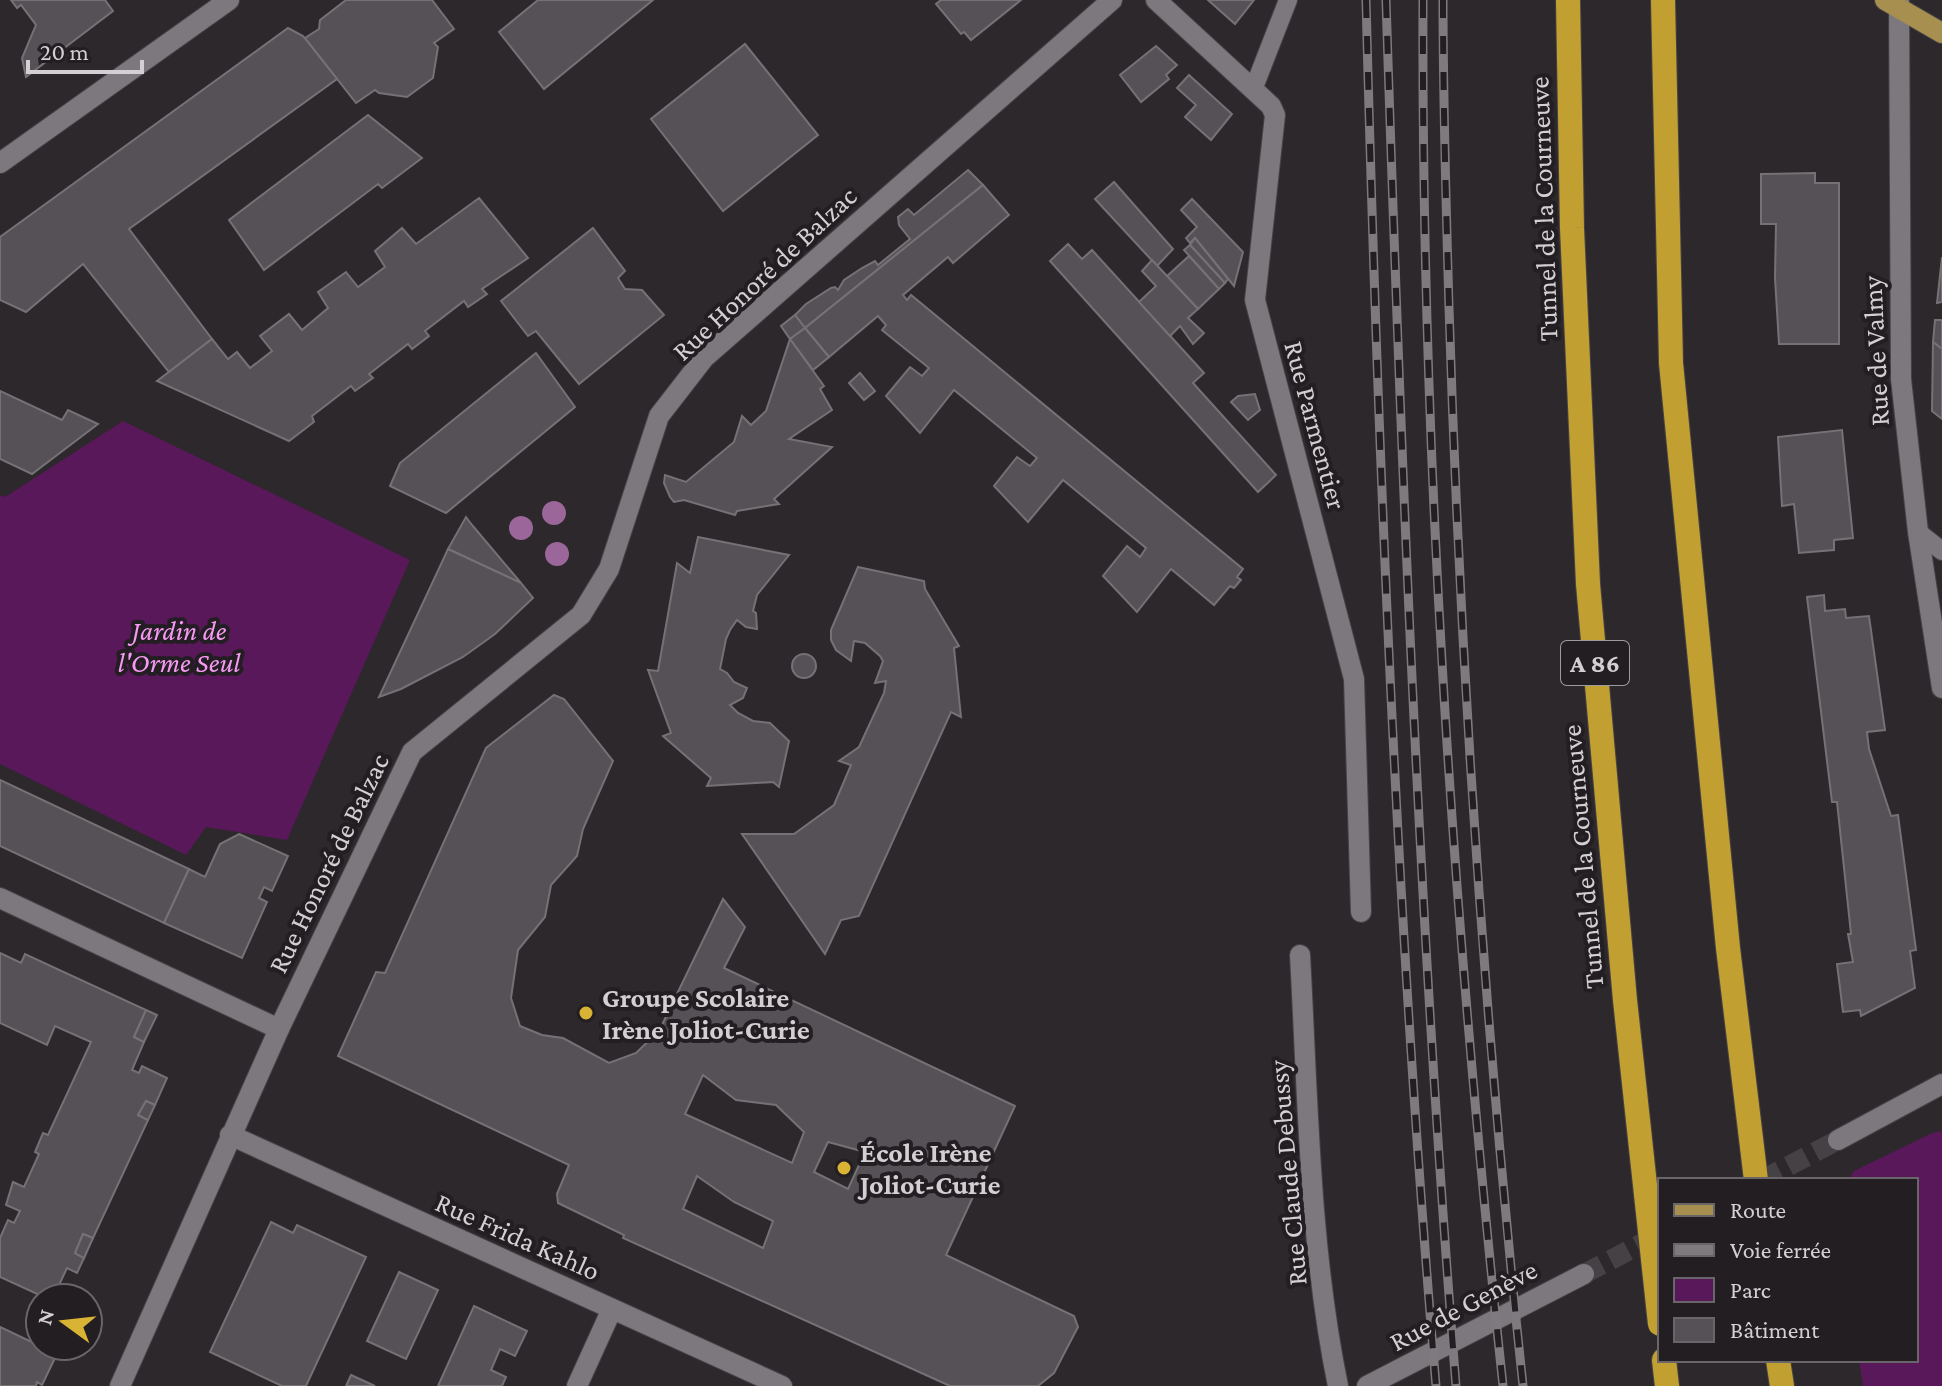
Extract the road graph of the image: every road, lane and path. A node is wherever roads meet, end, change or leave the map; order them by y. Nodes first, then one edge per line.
1 (229, 0) edge
2 (1112, 0) edge
3 (1156, 0) edge
4 (1288, 0) edge
5 (1568, 0) edge
6 (1663, 0) edge
7 (1895, 3) edge
8 (1942, 33) edge
9 (1253, 90) junction
10 (0, 163) edge
11 (1918, 532) junction
12 (1942, 551) edge
13 (1942, 688) edge
14 (0, 898) edge
15 (1361, 912) dead end
16 (1300, 955) dead end
17 (279, 1029) junction
18 (1942, 1084) edge
19 (230, 1135) junction
20 (1838, 1140) tunnel mouth
21 (1756, 1178) edge
22 (1584, 1274) tunnel mouth
23 (1658, 1305) edge
24 (612, 1309) junction
25 (1664, 1362) edge
26 (1778, 1362) edge
27 (120, 1386) edge
28 (577, 1386) edge
29 (782, 1386) edge
30 (1338, 1386) edge
31 (1367, 1386) edge
32 (1667, 1386) edge
33 (1782, 1386) edge

1 - 10 street
2 - 17 street, Rue Honoré de Balzac
3 - 9 street, Rue Parmentier
4 - 9 lane
5 - 23 highway, Tunnel de la Courneuve / A 86, bridge
6 - 21 highway
7 - 8 main road
7 - 11 street, Rue de Valmy
9 - 15 street, Rue Parmentier
11 - 12 lane
11 - 13 street, Rue de Valmy
14 - 17 street
16 - 30 street, Rue Claude Debussy
17 - 19 street, Rue Honoré de Balzac
18 - 20 street
19 - 24 street, Rue Frida Kahlo
19 - 27 street, Rue Honoré de Balzac
22 - 31 street, Rue de Genève
24 - 28 street
24 - 29 street, Rue Frida Kahlo
25 - 32 highway
26 - 33 highway

